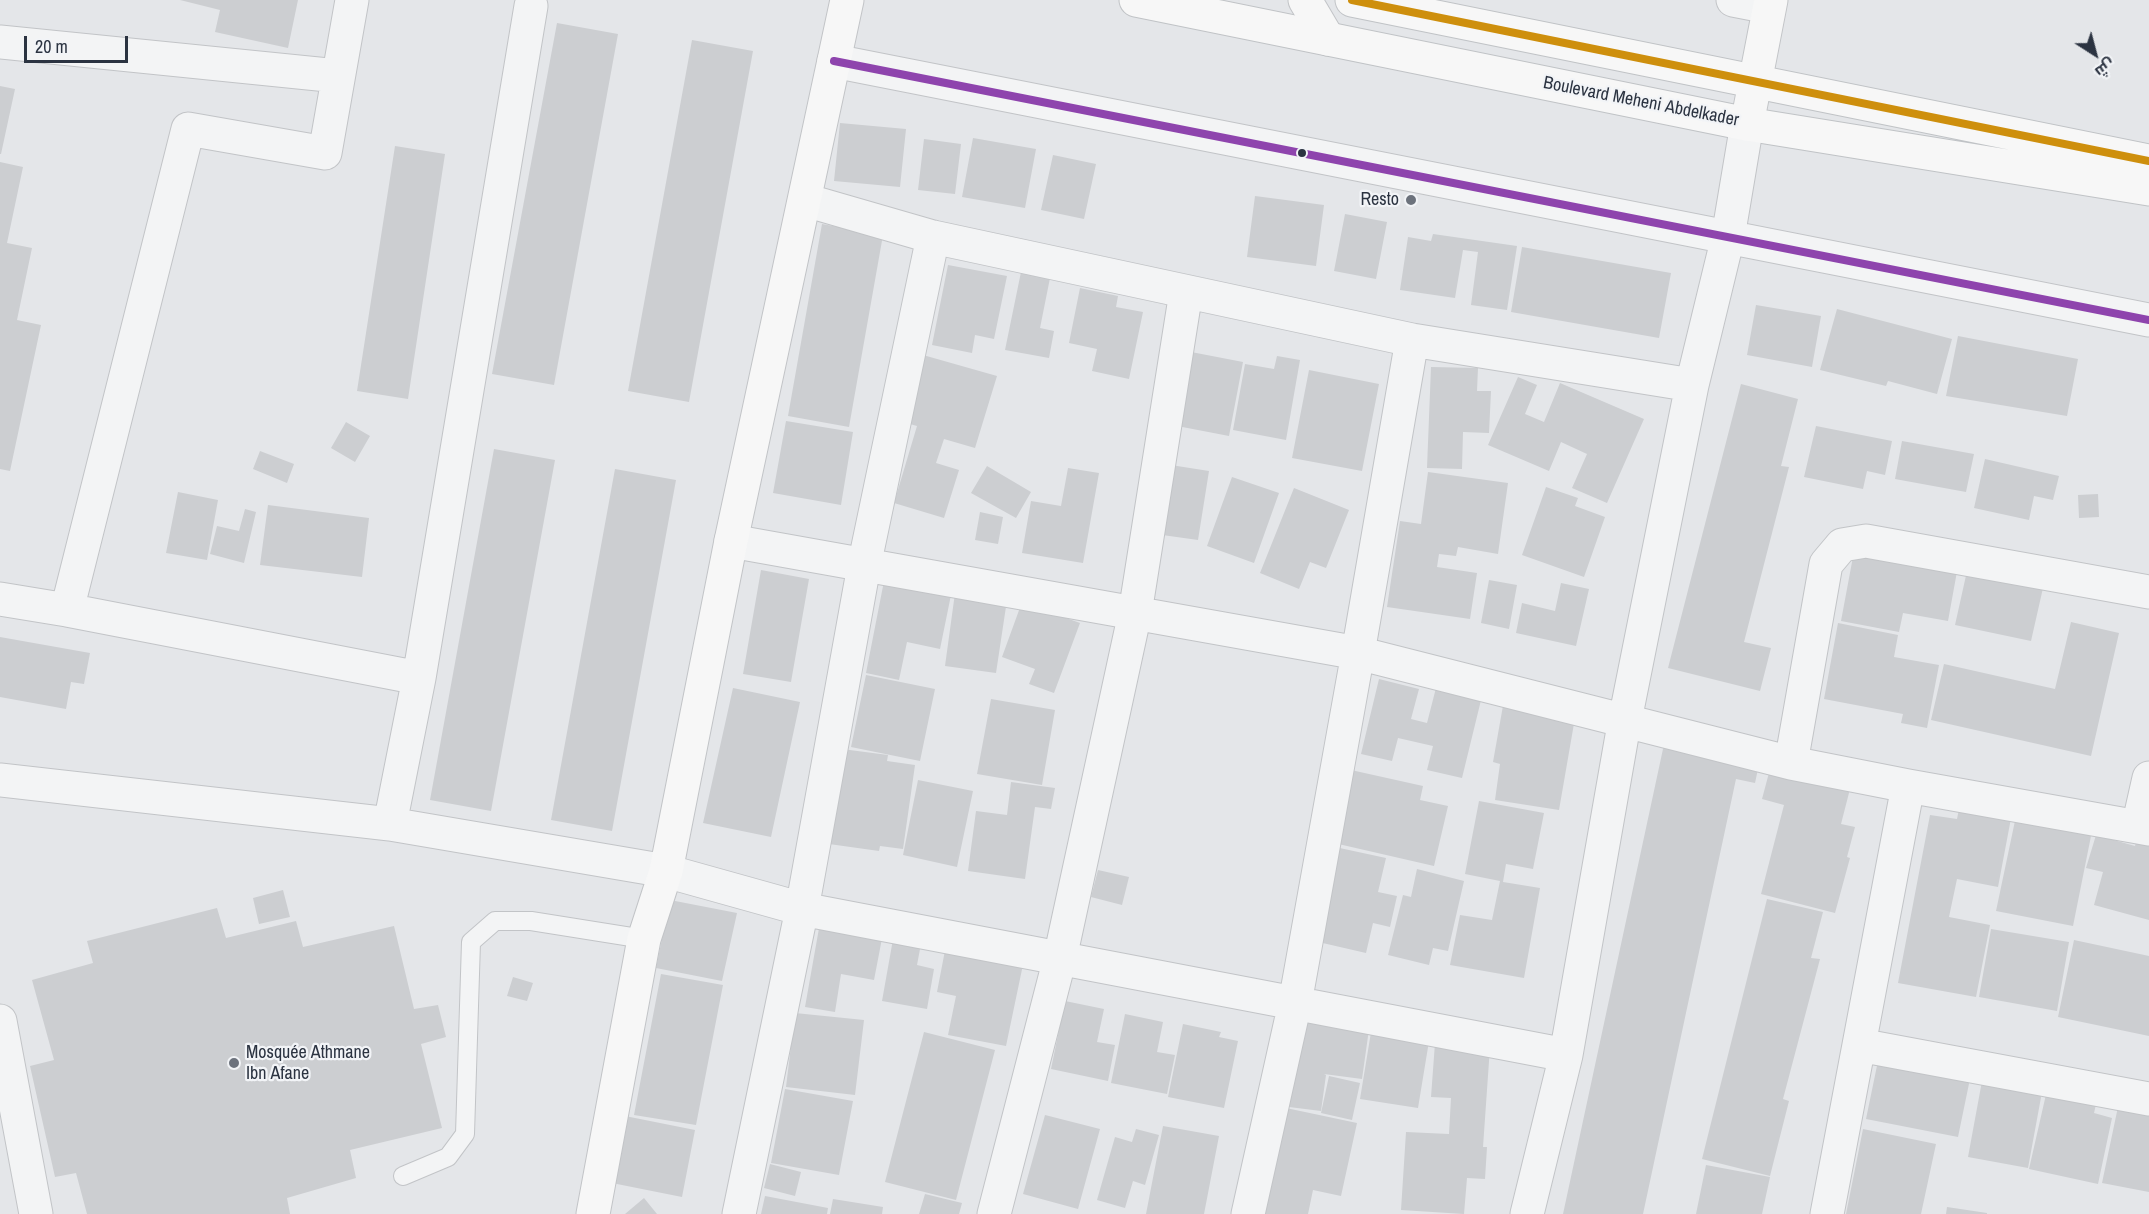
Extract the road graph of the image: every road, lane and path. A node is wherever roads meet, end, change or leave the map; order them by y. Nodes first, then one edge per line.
1 (352, 0) edge
2 (847, 0) edge
3 (1136, 0) edge
4 (1305, 0) edge
5 (1352, 0) edge
6 (1733, 0) edge
7 (1770, 4) edge
8 (531, 6) dead end
9 (1328, 39) junction
10 (0, 42) edge
11 (834, 61) junction
12 (338, 76) junction
13 (1755, 82) junction
14 (1747, 124) junction
15 (2149, 162) edge
16 (2149, 189) edge
17 (805, 200) junction
18 (933, 237) junction
19 (1728, 237) junction
20 (1186, 292) junction
21 (2149, 320) edge
22 (1412, 340) junction
23 (1692, 385) junction
24 (731, 541) junction
25 (864, 566) junction
26 (2149, 592) edge
27 (0, 599) edge
28 (67, 610) junction
29 (1135, 613) junction
30 (1358, 653) junction
31 (420, 678) junction
32 (1624, 721) junction
33 (1791, 763) junction
34 (2149, 778) edge
35 (0, 780) edge
36 (1908, 786) junction
37 (390, 824) junction
38 (2143, 828) edge
39 (666, 871) junction
40 (802, 909) junction
41 (644, 939) junction
42 (1060, 958) junction
43 (1295, 1004) junction
44 (0, 1021) edge
45 (1859, 1045) junction
46 (1566, 1055) junction
47 (2149, 1099) edge
48 (403, 1176) dead end
49 (36, 1214) edge
50 (593, 1214) edge
51 (738, 1214) edge
52 (994, 1214) edge
53 (1248, 1214) edge
54 (1527, 1214) edge
55 (1827, 1214) edge

1 - 12 street
2 - 11 main road
3 - 9 main road, Boulevard Meheni Abdelkader
4 - 9 main road
5 - 13 main road
6 - 7 street
7 - 13 main road
8 - 31 street
9 - 14 main road, Boulevard Meheni Abdelkader
10 - 12 street
11 - 17 main road
11 - 19 street
12 - 28 street
13 - 14 main road
13 - 15 main road
14 - 16 main road, Boulevard Meheni Abdelkader
14 - 19 street
17 - 18 street
17 - 24 main road
18 - 20 street
18 - 25 street
19 - 21 street
19 - 23 street
20 - 22 street
20 - 29 street
22 - 23 street
22 - 30 street
23 - 32 street
24 - 25 street
24 - 39 main road
25 - 29 street
25 - 40 street
26 - 33 street
27 - 28 street
28 - 31 street
29 - 30 street
29 - 42 street
30 - 32 street
30 - 43 street
31 - 37 street
32 - 33 street
32 - 46 street
33 - 36 street
34 - 38 street
35 - 37 street
36 - 38 street
36 - 45 street
37 - 39 street
39 - 40 street
39 - 41 main road
40 - 42 street
40 - 51 street
41 - 48 lane
41 - 50 main road
42 - 43 street
42 - 52 street
43 - 46 street
43 - 53 street
44 - 49 street
45 - 47 street
45 - 55 street
46 - 54 street

